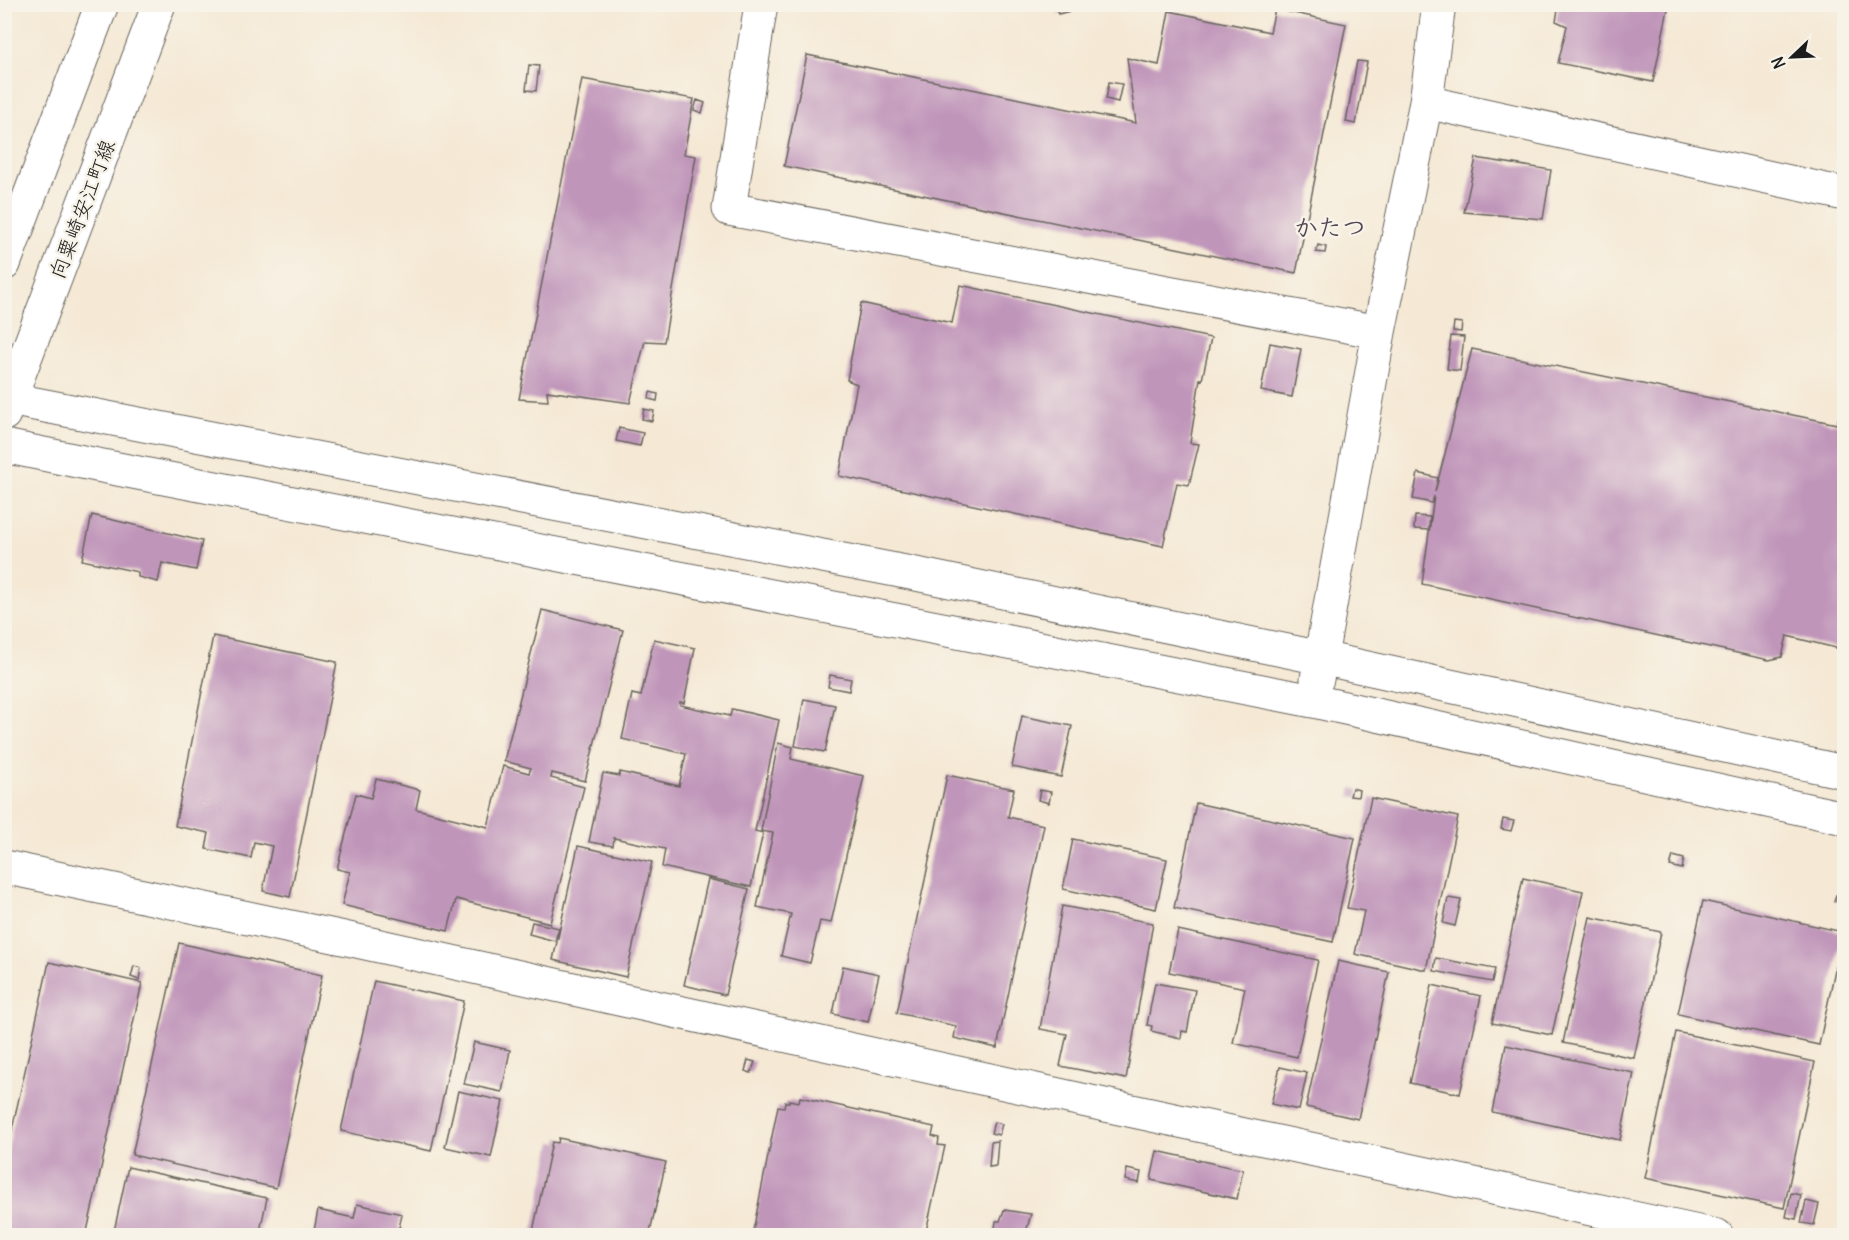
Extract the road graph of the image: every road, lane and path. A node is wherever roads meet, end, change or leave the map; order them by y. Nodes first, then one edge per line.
1 (102, 4) edge
2 (159, 4) edge
3 (761, 4) edge
4 (1439, 4) edge
5 (1426, 102) junction
6 (1845, 194) edge
7 (4, 264) edge
8 (1379, 332) junction
9 (7, 404) edge
10 (4, 446) edge
11 (1321, 658) junction
12 (1313, 701) junction
13 (1845, 772) edge
14 (1845, 818) edge
15 (4, 867) edge
16 (1717, 1236) edge

1 - 7 street
2 - 9 street, 向粟崎安江町線
3 - 8 street
4 - 5 street
5 - 6 street
5 - 8 street
8 - 11 street
9 - 11 street
10 - 12 street
11 - 12 street
11 - 13 street
12 - 14 street
15 - 16 street

